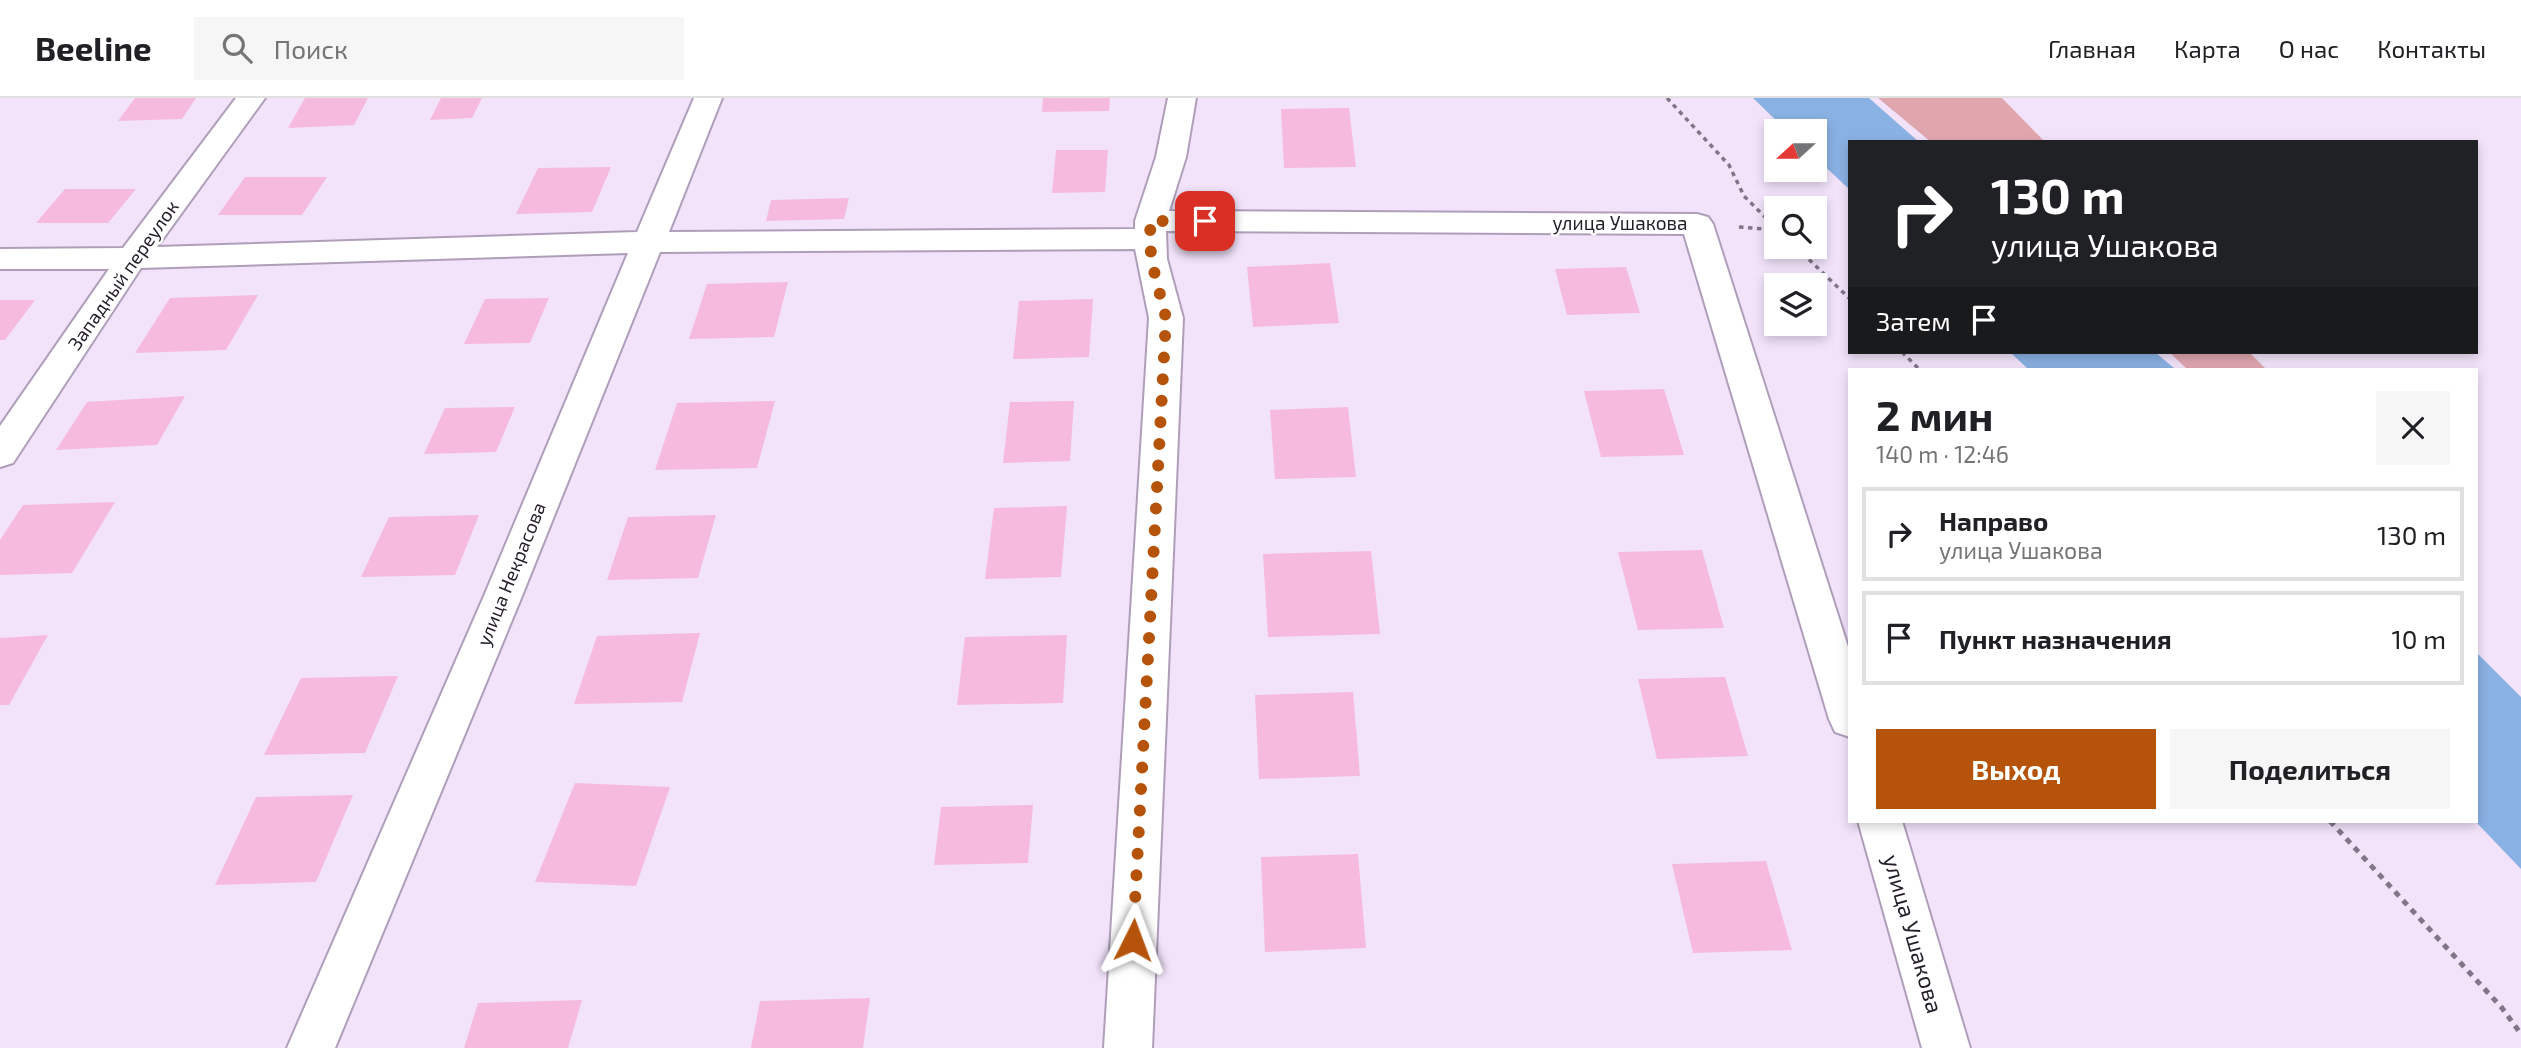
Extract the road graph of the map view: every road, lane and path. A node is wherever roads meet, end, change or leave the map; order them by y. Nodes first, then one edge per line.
1 (251, 98) edge
2 (708, 98) edge
3 (1182, 98) edge
4 (1667, 98) edge
5 (1764, 216) edge
6 (1150, 231) junction
7 (647, 242) junction
8 (0, 258) edge
9 (132, 258) junction
10 (1808, 259) edge
11 (1848, 297) edge
12 (1904, 354) edge
13 (1918, 368) edge
14 (0, 454) edge
15 (1848, 713) edge
16 (1881, 823) edge
17 (2332, 823) edge
18 (2521, 1034) edge
19 (311, 1048) edge
20 (1128, 1048) edge
21 (1946, 1048) edge

1 - 9 street, Западный переулок
2 - 7 street, улица Некрасова
3 - 6 street
4 - 5 path
6 - 7 street
6 - 15 street, улица Ушакова
6 - 20 street
7 - 9 street
7 - 19 street, улица Некрасова
8 - 9 street
9 - 14 street, Западный переулок
10 - 11 path
12 - 13 path
16 - 21 street, улица Ушакова
17 - 18 path

